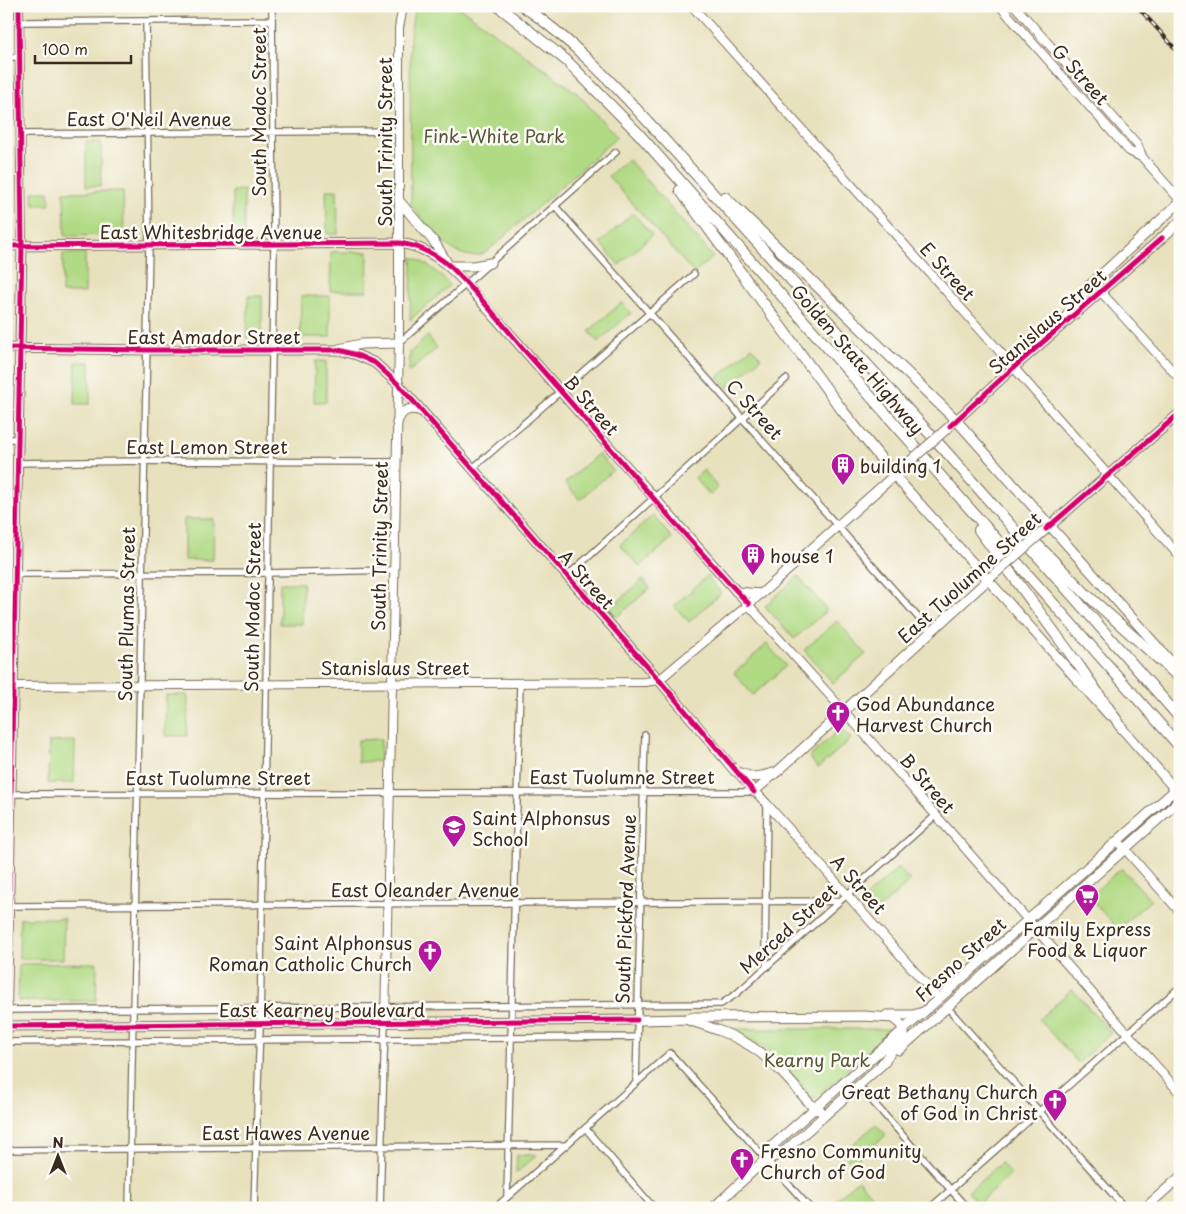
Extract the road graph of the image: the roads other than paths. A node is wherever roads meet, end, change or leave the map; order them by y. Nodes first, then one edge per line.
1 (19, 6) edge
2 (272, 6) edge
3 (403, 6) edge
4 (498, 6) edge
5 (523, 6) edge
6 (692, 6) edge
7 (1000, 6) edge
8 (1015, 6) edge
9 (272, 20) junction
10 (146, 21) junction
11 (19, 22) junction
12 (6, 57) edge
13 (19, 57) junction
14 (651, 125) junction
15 (399, 131) junction
16 (273, 132) junction
17 (147, 133) junction
18 (638, 133) junction
19 (20, 134) junction
20 (616, 152) dead end
21 (1143, 158) junction
22 (1180, 201) edge
23 (400, 202) junction
24 (555, 206) junction
25 (1180, 222) edge
26 (400, 243) junction
27 (149, 245) junction
28 (274, 245) junction
29 (6, 246) edge
30 (22, 246) junction
31 (490, 263) junction
32 (449, 266) junction
33 (694, 274) dead end
34 (466, 284) junction
35 (1101, 292) junction
36 (650, 313) junction
37 (1056, 330) junction
38 (399, 343) junction
39 (6, 348) edge
40 (20, 348) junction
41 (146, 350) junction
42 (271, 350) junction
43 (339, 350) junction
44 (1013, 368) junction
45 (786, 379) dead end
46 (1180, 379) edge
47 (398, 384) junction
48 (561, 391) junction
49 (421, 410) junction
50 (1180, 413) edge
51 (743, 418) junction
52 (397, 423) junction
53 (953, 423) junction
54 (18, 439) junction
55 (6, 440) edge
56 (949, 455) junction
57 (144, 461) junction
58 (269, 461) junction
59 (396, 462) junction
60 (17, 464) junction
61 (472, 468) junction
62 (897, 473) junction
63 (937, 473) junction
64 (1107, 476) junction
65 (653, 498) junction
66 (838, 525) junction
67 (1048, 528) junction
68 (16, 534) junction
69 (6, 535) edge
70 (1180, 558) edge
71 (394, 570) junction
72 (267, 572) junction
73 (142, 573) junction
74 (15, 574) junction
75 (566, 577) junction
76 (989, 579) junction
77 (737, 592) junction
78 (762, 594) junction
79 (749, 604) junction
80 (10, 629) edge
81 (931, 632) junction
82 (1180, 672) edge
83 (1180, 678) edge
84 (659, 680) junction
85 (520, 683) junction
86 (266, 684) junction
87 (392, 684) junction
88 (140, 685) junction
89 (13, 686) junction
90 (843, 710) junction
91 (1180, 718) edge
92 (1122, 728) junction
93 (645, 736) dead end
94 (1180, 747) edge
95 (735, 771) junction
96 (776, 772) junction
97 (1178, 790) edge
98 (517, 792) junction
99 (644, 792) junction
100 (754, 792) junction
101 (138, 793) junction
102 (264, 793) junction
103 (390, 793) junction
104 (11, 794) junction
105 (1180, 800) edge
106 (767, 804) junction
107 (935, 816) junction
108 (1118, 841) junction
109 (1126, 849) junction
110 (847, 895) junction
111 (766, 901) junction
112 (840, 901) junction
113 (640, 902) junction
114 (515, 903) junction
115 (262, 904) junction
116 (388, 904) junction
117 (136, 905) junction
118 (9, 906) junction
119 (1180, 912) edge
120 (1027, 920) junction
121 (1035, 928) junction
122 (767, 967) junction
123 (1180, 987) edge
124 (939, 999) junction
125 (637, 1006) junction
126 (512, 1007) junction
127 (947, 1007) junction
128 (260, 1008) junction
129 (385, 1008) junction
130 (134, 1009) junction
131 (7, 1010) edge
132 (926, 1011) junction
133 (864, 1016) junction
134 (686, 1019) junction
135 (637, 1020) junction
136 (512, 1021) junction
137 (385, 1023) junction
138 (134, 1024) junction
139 (260, 1024) junction
140 (6, 1026) edge
141 (904, 1030) junction
142 (1127, 1034) junction
143 (6, 1036) edge
144 (636, 1037) junction
145 (511, 1038) junction
146 (385, 1039) junction
147 (260, 1040) junction
148 (134, 1041) junction
149 (6, 1042) edge
150 (881, 1065) junction
151 (636, 1083) junction
152 (858, 1086) junction
153 (1180, 1093) edge
154 (815, 1110) junction
155 (830, 1111) junction
156 (1039, 1112) junction
157 (585, 1128) junction
158 (566, 1145) junction
159 (381, 1146) junction
160 (509, 1146) junction
161 (256, 1148) junction
162 (131, 1149) junction
163 (6, 1150) edge
164 (766, 1159) junction
165 (1180, 1177) edge
166 (951, 1190) junction
167 (507, 1197) junction
168 (129, 1208) edge
169 (254, 1208) edge
170 (380, 1208) edge
171 (495, 1208) edge
172 (654, 1208) edge
173 (713, 1208) edge
174 (810, 1208) edge
175 (930, 1208) edge
176 (967, 1208) edge
177 (1125, 1208) edge
178 (1144, 1208) edge

1 - 11 street
2 - 9 street, South Modoc Street
3 - 15 street, South Trinity Street
4 - 18 highway, Golden State Highway
5 - 14 highway, Golden State Highway
6 - 44 street, E Street
7 - 21 street, G Street
8 - 21 street, G Street
9 - 10 street
9 - 16 street, South Modoc Street
10 - 11 street
10 - 17 street, South Plumas Street
11 - 13 street
12 - 13 street
13 - 19 street
14 - 53 highway
14 - 56 highway, Golden State Highway
15 - 16 street, East O'Neil Avenue
15 - 23 street, South Trinity Street
16 - 17 street, East O'Neil Avenue
16 - 28 street, South Modoc Street
17 - 19 street, East O'Neil Avenue
17 - 27 street, South Plumas Street
18 - 62 highway
18 - 63 highway, Golden State Highway
19 - 30 street
20 - 24 street
21 - 22 street, G Street
22 - 37 main road
23 - 26 street, South Trinity Street
23 - 32 main road
24 - 31 street
24 - 36 street, C Street
25 - 35 main road, Stanislaus Street
26 - 28 main road, East Whitesbridge Avenue
26 - 32 main road, B Street
26 - 38 street, South Trinity Street
27 - 28 main road, East Whitesbridge Avenue
27 - 30 main road, East Whitesbridge Avenue
27 - 41 street, South Plumas Street
28 - 42 street, South Modoc Street
29 - 30 main road, East Whitesbridge Avenue
30 - 40 main road
31 - 32 main road
31 - 34 street
32 - 34 main road, B Street
33 - 36 street
34 - 38 street
34 - 48 main road, B Street
35 - 37 main road, Stanislaus Street
35 - 46 street
36 - 48 street
36 - 51 street, C Street
37 - 44 main road, Stanislaus Street
38 - 43 main road
38 - 47 street, South Trinity Street
39 - 40 main road, East Amador Street
40 - 41 main road, East Amador Street
40 - 54 main road
41 - 42 main road, East Amador Street
41 - 57 street, South Plumas Street
42 - 43 main road, East Amador Street
42 - 58 street, South Modoc Street
43 - 47 main road, East Amador Street
44 - 53 main road, Stanislaus Street
44 - 64 street, E Street
45 - 51 street
47 - 49 main road, A Street
47 - 52 street, South Trinity Street
48 - 61 street
48 - 65 main road, B Street
49 - 52 main road
49 - 61 main road, A Street
50 - 64 main road, East Tuolumne Street
51 - 65 street
51 - 66 street, C Street
52 - 59 street, South Trinity Street
53 - 62 main road, Stanislaus Street, bridge
53 - 67 main road
54 - 55 street
54 - 60 main road
56 - 83 highway
56 - 91 highway, Golden State Highway
57 - 58 street, East Lemon Street
57 - 60 street, East Lemon Street
57 - 73 street, South Plumas Street
58 - 59 street, East Lemon Street
58 - 72 street, South Modoc Street
59 - 71 street, South Trinity Street
60 - 68 main road
61 - 75 main road, A Street
62 - 66 main road, Stanislaus Street
62 - 76 main road
63 - 92 highway
63 - 94 highway, Golden State Highway
64 - 67 main road, East Tuolumne Street
64 - 70 street, E Street
65 - 75 street
65 - 77 main road, B Street
66 - 78 main road, Stanislaus Street
66 - 81 street, C Street
67 - 76 main road, East Tuolumne Street, bridge
67 - 82 main road
68 - 69 street
68 - 74 main road
71 - 72 street
71 - 87 street, South Trinity Street
72 - 73 street
72 - 86 street, South Modoc Street
73 - 74 street
73 - 88 street, South Plumas Street
74 - 80 main road
75 - 84 main road, A Street
76 - 81 main road, East Tuolumne Street
76 - 92 main road
77 - 78 main road
77 - 79 street, B Street
78 - 79 street
79 - 84 street
79 - 90 street, B Street
80 - 89 main road
81 - 90 main road, East Tuolumne Street
84 - 85 street, Stanislaus Street
84 - 95 main road, A Street
85 - 87 street, Stanislaus Street
85 - 98 street
86 - 87 street, Stanislaus Street
86 - 88 street, Stanislaus Street
86 - 102 street, South Modoc Street
87 - 103 street, South Trinity Street
88 - 89 street, Stanislaus Street
88 - 101 street, South Plumas Street
89 - 104 main road
90 - 96 main road, East Tuolumne Street
90 - 107 street, B Street
92 - 97 main road
93 - 99 street, South Pickford Avenue
95 - 96 main road
95 - 100 street, A Street
96 - 100 street, East Tuolumne Street
97 - 108 main road, Fresno Street
98 - 99 street, East Tuolumne Street
98 - 103 street, East Tuolumne Street
98 - 114 street
99 - 100 street, East Tuolumne Street
99 - 113 street, South Pickford Avenue
100 - 106 street, A Street
101 - 102 street, East Tuolumne Street
101 - 104 street, East Tuolumne Street
101 - 117 street, South Plumas Street
102 - 103 street, East Tuolumne Street
102 - 115 street, South Modoc Street
103 - 116 street, South Trinity Street
104 - 118 main road
105 - 109 main road, Fresno Street
106 - 110 street, A Street
106 - 111 street
107 - 110 street, Merced Street
107 - 120 street, B Street
108 - 109 street
108 - 120 main road, Fresno Street
109 - 119 street
109 - 121 main road, Fresno Street
110 - 112 street, Merced Street
110 - 124 street, A Street
111 - 112 street, East Oleander Avenue
111 - 113 street, East Oleander Avenue
111 - 122 street
112 - 122 street, Merced Street
113 - 114 street, East Oleander Avenue
113 - 125 street, South Pickford Avenue
114 - 116 street, East Oleander Avenue
114 - 126 street
115 - 116 street, East Oleander Avenue
115 - 117 street, East Oleander Avenue
115 - 128 street, South Modoc Street
116 - 129 street, South Trinity Street
117 - 118 street, East Oleander Avenue
117 - 130 street, South Plumas Street
118 - 131 main road
120 - 121 street, B Street
120 - 124 main road, Fresno Street
121 - 127 main road, Fresno Street
121 - 142 street, B Street
122 - 125 street, Merced Street
123 - 142 street
124 - 132 main road, Fresno Street
125 - 126 street, East Kearney Boulevard
125 - 135 street, South Pickford Avenue
126 - 129 street, East Kearney Boulevard
126 - 136 street
127 - 150 main road, Fresno Street
127 - 156 street
128 - 129 street, East Kearney Boulevard
128 - 130 street, East Kearney Boulevard
128 - 139 street, South Modoc Street
129 - 137 street, South Trinity Street
130 - 131 street, East Kearney Boulevard
130 - 138 street, South Plumas Street
131 - 140 main road
132 - 133 main road
132 - 141 main road, Fresno Street
133 - 134 main road, East Kearney Boulevard
133 - 141 main road, East Kearney Boulevard
134 - 135 main road, East Kearney Boulevard
134 - 154 main road, East Kearney Boulevard
135 - 136 main road, East Kearney Boulevard
135 - 144 street, South Pickford Avenue
136 - 137 main road, East Kearney Boulevard
136 - 145 street
137 - 139 main road, East Kearney Boulevard
137 - 146 street, South Trinity Street
138 - 139 main road, East Kearney Boulevard
138 - 140 main road, East Kearney Boulevard
138 - 148 street, South Plumas Street
139 - 147 street, South Modoc Street
140 - 143 main road
141 - 150 main road
141 - 154 main road, Fresno Street
142 - 153 street, B Street
142 - 156 street
144 - 145 street, East Kearney Boulevard
144 - 151 street, South Pickford Avenue
145 - 146 street, East Kearney Boulevard
145 - 160 street
146 - 147 street, East Kearney Boulevard
146 - 159 street, South Trinity Street
147 - 148 street, East Kearney Boulevard
147 - 161 street, South Modoc Street
148 - 149 street, East Kearney Boulevard
148 - 162 street, South Plumas Street
150 - 152 main road, Fresno Street
151 - 157 street
151 - 164 street
152 - 155 main road, Fresno Street
152 - 166 street
154 - 155 main road
154 - 164 main road, Fresno Street
155 - 164 main road, Fresno Street
156 - 166 street
156 - 177 street
157 - 158 street
157 - 172 street
158 - 160 street, East Hawes Avenue
158 - 167 street
159 - 160 street, East Hawes Avenue
159 - 161 street, East Hawes Avenue
159 - 170 street, South Trinity Street
160 - 167 street
161 - 162 street, East Hawes Avenue
161 - 169 street, South Modoc Street
162 - 163 street, East Hawes Avenue
162 - 168 street, South Plumas Street
164 - 173 main road, Fresno Street
164 - 174 street
165 - 178 main road
166 - 175 street
166 - 176 street
167 - 171 street

